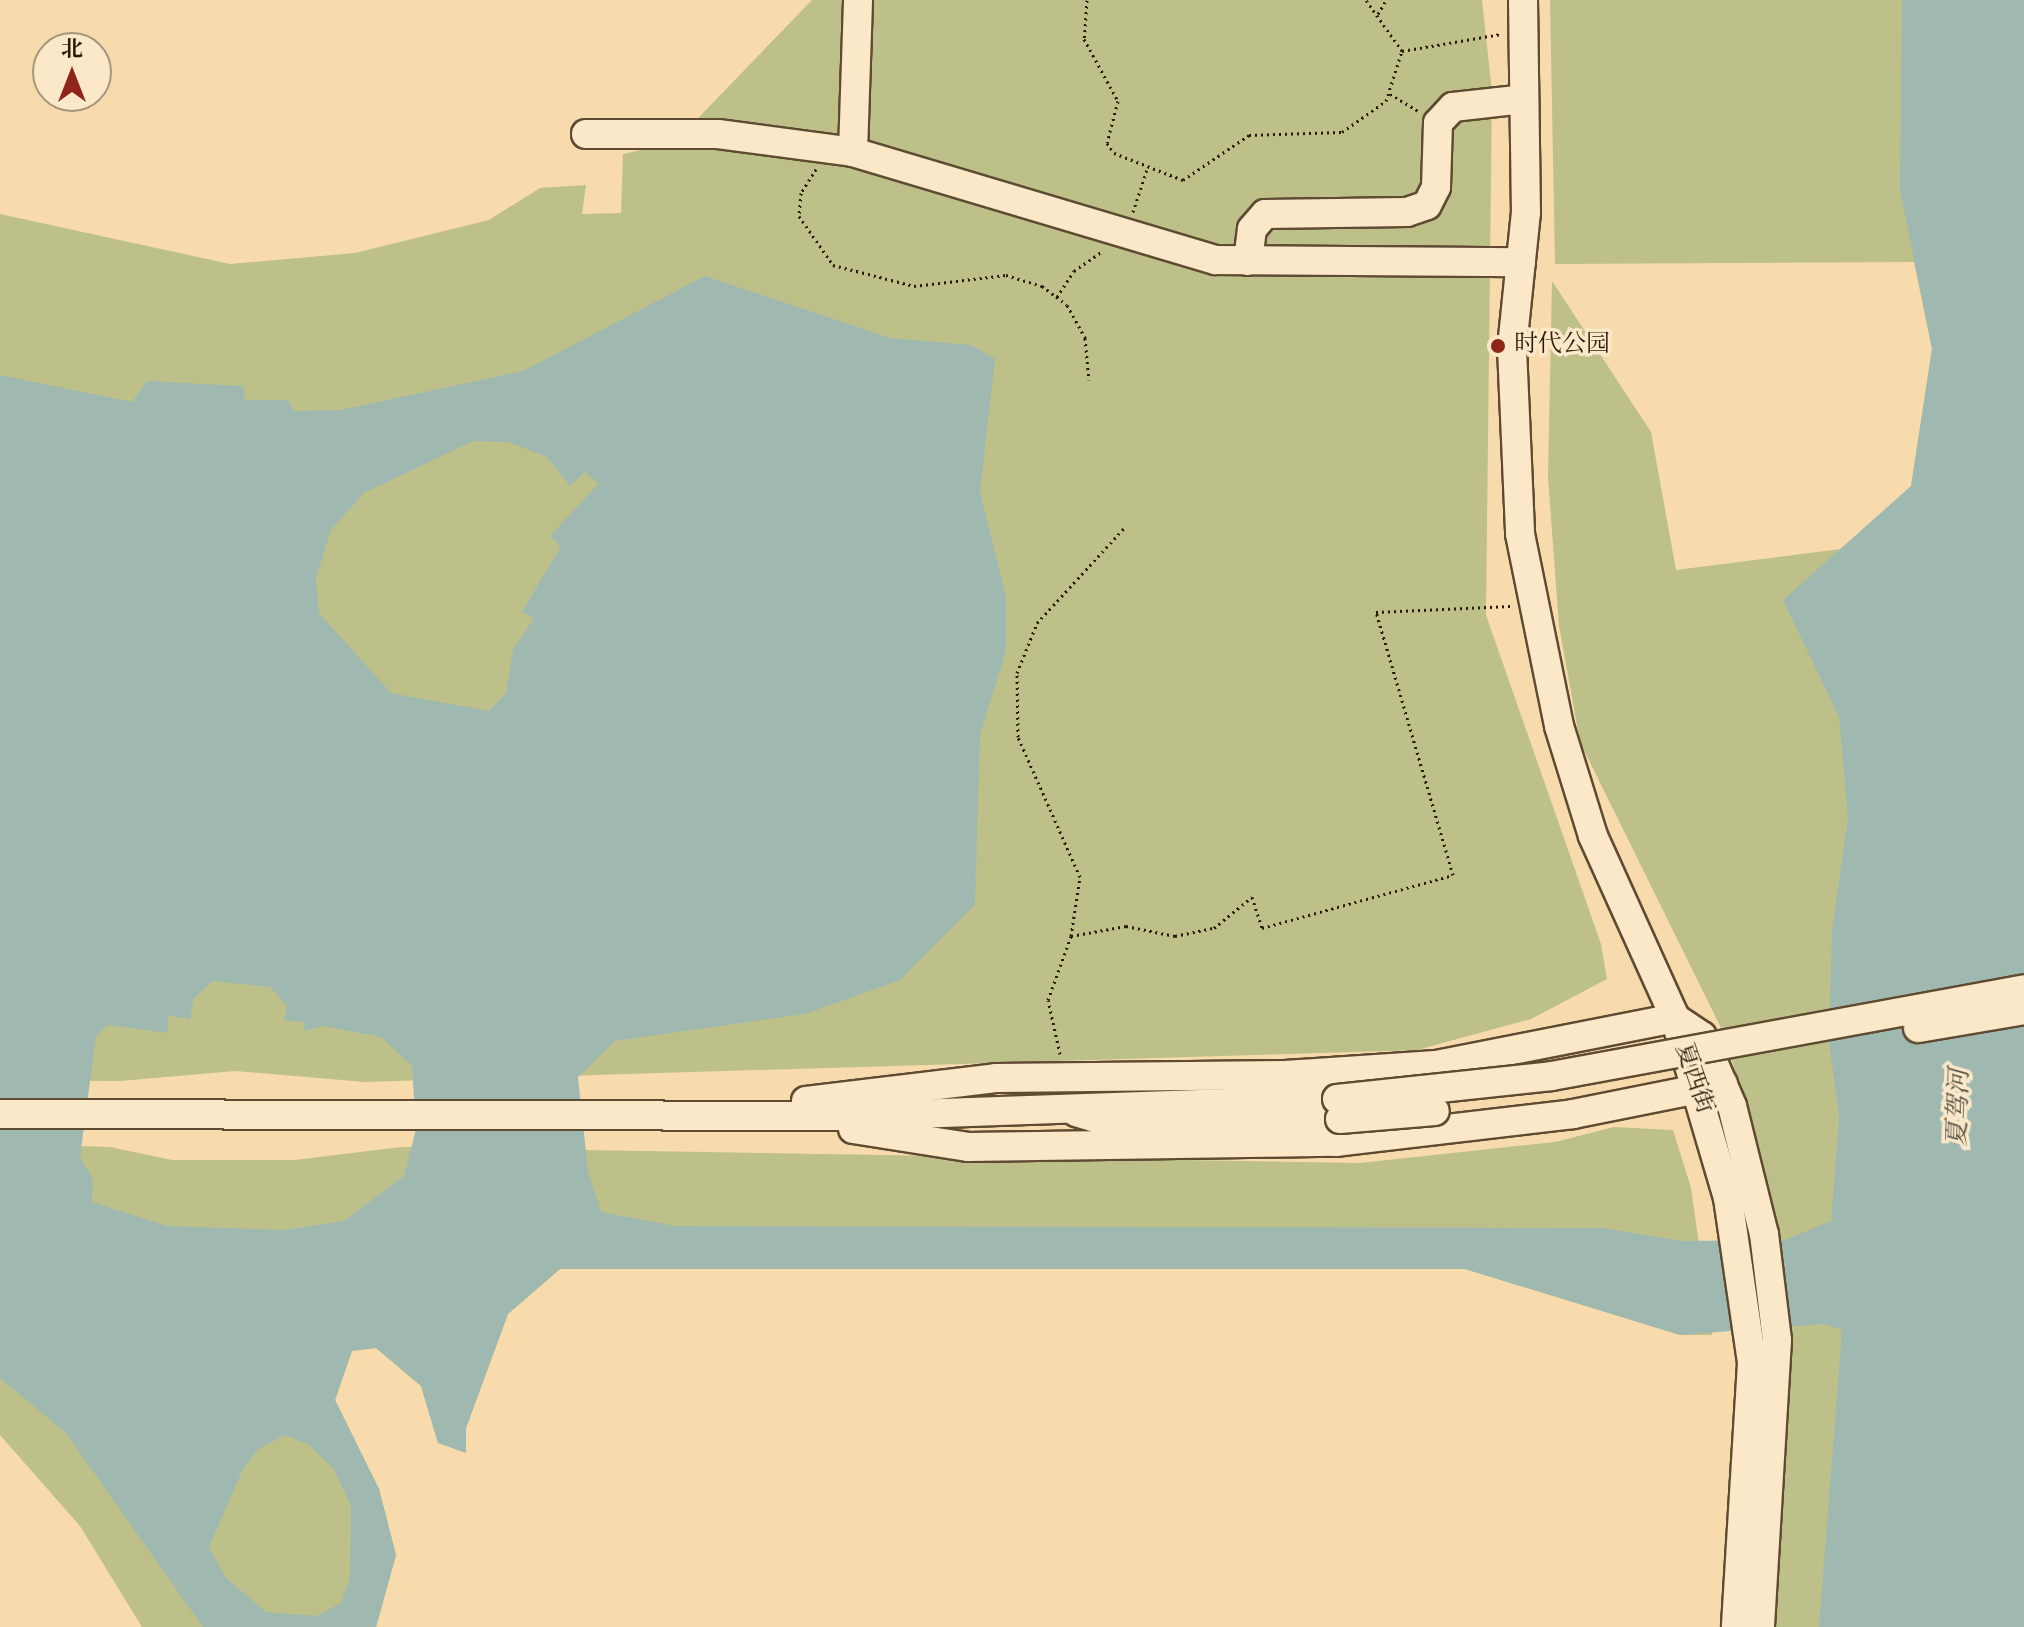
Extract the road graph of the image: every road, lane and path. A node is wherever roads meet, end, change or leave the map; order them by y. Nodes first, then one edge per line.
1 (858, 0) edge
2 (1087, 0) edge
3 (1366, 0) edge
4 (1386, 0) edge
5 (1523, 0) edge
6 (1377, 16) junction
7 (1523, 30) junction
8 (1402, 51) junction
9 (1390, 94) junction
10 (1524, 99) junction
11 (1438, 123) junction
12 (586, 134) dead end
13 (841, 151) junction
14 (1148, 166) junction
15 (1126, 234) junction
16 (1248, 261) junction
17 (1521, 262) junction
18 (1057, 297) junction
19 (1089, 380) dead end
20 (1125, 527) dead end
21 (1534, 605) junction
22 (1071, 936) junction
23 (2024, 989) edge
24 (2024, 1010) edge
25 (1675, 1018) junction
26 (1065, 1077) junction
27 (1723, 1084) junction
28 (1695, 1091) junction
29 (1339, 1109) junction
30 (738, 1111) junction
31 (0, 1114) edge
32 (1736, 1627) edge
33 (1760, 1627) edge

1 - 13 street
2 - 14 path
3 - 6 path
4 - 6 path
5 - 7 street
6 - 8 path
7 - 8 path
7 - 10 street
8 - 9 path
9 - 11 path
9 - 14 path
10 - 11 street
10 - 17 street
11 - 16 street
12 - 13 street
13 - 15 street
13 - 18 path
14 - 15 path
15 - 16 street
15 - 18 path
16 - 17 street
17 - 21 street
18 - 19 path
20 - 22 path
21 - 22 path
21 - 25 street
22 - 26 path
23 - 29 street, bridge
24 - 29 street, bridge
25 - 26 street
25 - 27 street, 夏西街
25 - 28 street, 夏西街
26 - 30 street
27 - 28 street
27 - 33 street, 夏西街
28 - 30 street
28 - 32 street, 夏西街
29 - 30 street
30 - 31 street

